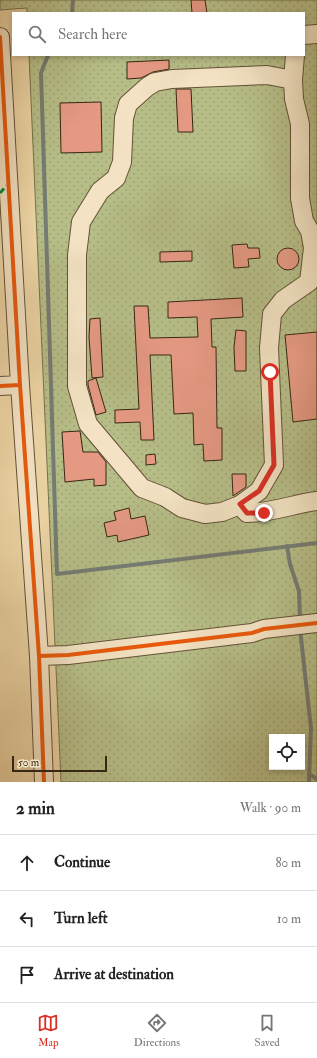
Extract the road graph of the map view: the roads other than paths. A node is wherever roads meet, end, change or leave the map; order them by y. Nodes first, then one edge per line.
1 (317, 34) edge
2 (305, 35) edge
3 (0, 36) edge
4 (12, 39) edge
5 (295, 56) edge
6 (293, 80) junction
7 (315, 248) edge
8 (20, 385) junction
9 (0, 386) edge
10 (317, 501) edge
11 (240, 504) junction
12 (317, 623) edge
13 (39, 656) junction
14 (44, 782) edge

1 - 2 street
3 - 4 street
3 - 8 street
5 - 6 street
6 - 7 street
6 - 11 street
7 - 11 street
8 - 9 street
8 - 13 street
10 - 11 street
12 - 13 street
13 - 14 street

